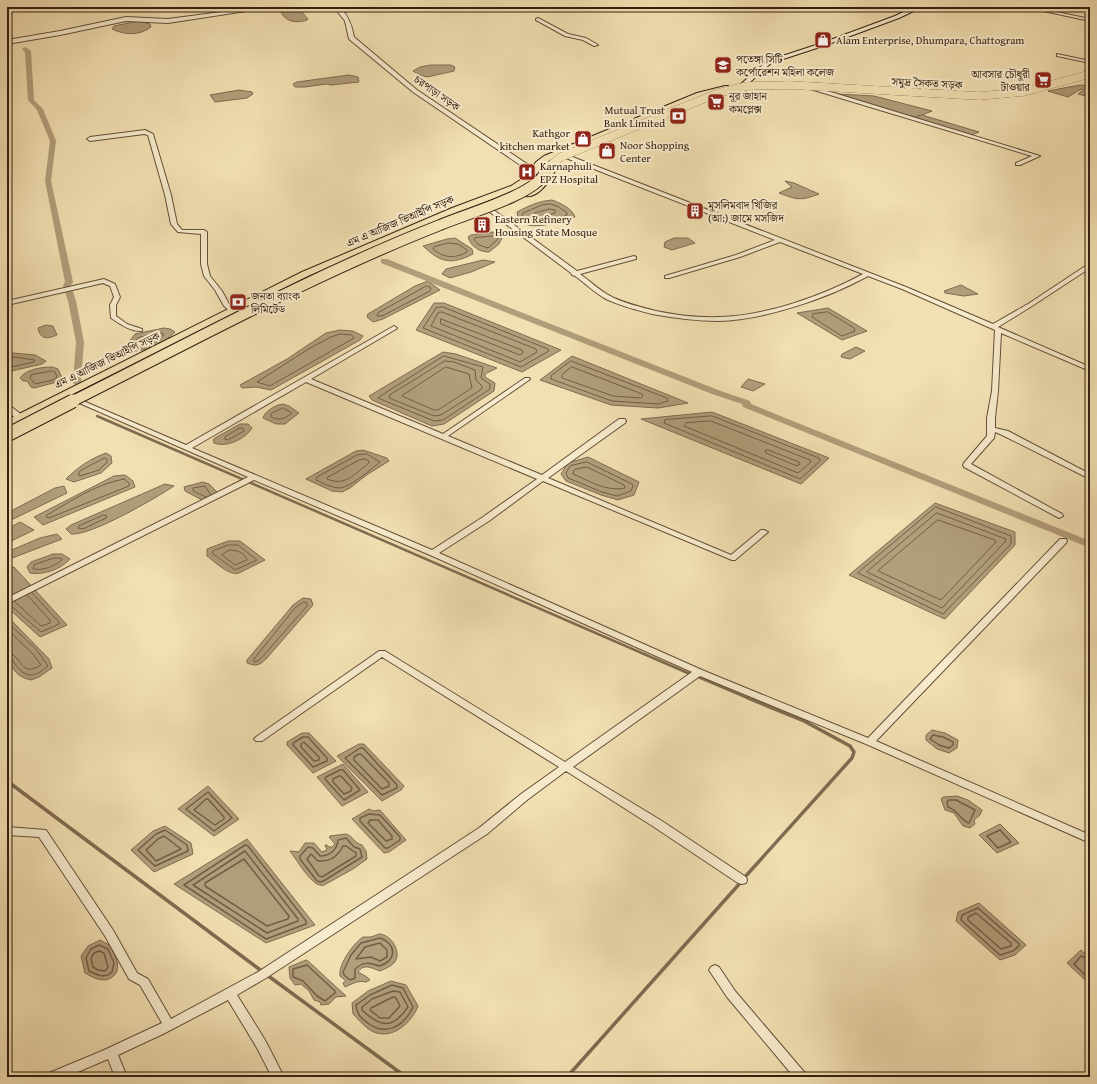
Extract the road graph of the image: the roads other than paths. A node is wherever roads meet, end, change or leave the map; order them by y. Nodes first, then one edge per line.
1 (270, 7) edge
2 (337, 7) edge
3 (1027, 7) edge
4 (916, 8) edge
5 (538, 19) dead end
6 (1090, 20) edge
7 (7, 42) edge
8 (596, 45) dead end
9 (1059, 55) dead end
10 (1090, 62) edge
11 (1090, 73) edge
12 (810, 85) junction
13 (747, 86) junction
14 (90, 138) dead end
15 (568, 157) junction
16 (1018, 164) dead end
17 (534, 172) junction
18 (546, 178) junction
19 (489, 210) junction
20 (779, 240) junction
21 (634, 258) dead end
22 (1090, 265) edge
23 (574, 274) junction
24 (868, 274) junction
25 (667, 277) dead end
26 (7, 303) edge
27 (233, 311) junction
28 (394, 328) dead end
29 (995, 328) junction
30 (140, 330) dead end
31 (1090, 369) edge
32 (306, 378) junction
33 (527, 379) dead end
34 (79, 401) junction
35 (7, 406) edge
36 (19, 417) junction
37 (622, 421) dead end
38 (7, 424) edge
39 (7, 428) edge
40 (991, 429) junction
41 (7, 436) edge
42 (444, 436) junction
43 (186, 448) junction
44 (254, 477) junction
45 (1090, 477) edge
46 (541, 479) junction
47 (1059, 516) dead end
48 (764, 532) dead end
49 (1064, 541) dead end
50 (433, 553) junction
51 (7, 601) edge
52 (699, 672) junction
53 (259, 739) dead end
54 (870, 742) junction
55 (566, 766) junction
56 (7, 831) edge
57 (1090, 838) edge
58 (742, 880) dead end
59 (715, 970) dead end
60 (230, 994) junction
61 (169, 1025) junction
62 (111, 1053) junction
63 (53, 1077) edge
64 (121, 1077) edge
65 (278, 1077) edge
66 (801, 1077) edge

1 - 7 street
2 - 17 street, চরপাড়া সড়ক
3 - 6 street
4 - 13 main road
5 - 8 street
9 - 10 street
11 - 12 main road, সমুদ্র সৈকত সড়ক
11 - 13 highway, bridge
11 - 39 highway, bridge
12 - 13 main road, এম এ আজিজ ভিআইপি সড়ক
12 - 16 street
13 - 15 main road, এম এ আজিজ ভিআইপি সড়ক
13 - 17 main road, এম এ আজিজ ভিআইপি সড়ক
13 - 41 highway, bridge
14 - 27 street
15 - 18 main road, এম এ আজিজ ভিআইপি সড়ক
15 - 20 street
17 - 18 street, চরপাড়া সড়ক
17 - 27 main road, এম এ আজিজ ভিআইপি সড়ক
18 - 19 main road, এম এ আজিজ ভিআইপি সড়ক
19 - 23 street
19 - 34 main road, এম এ আজিজ ভিআইপি সড়ক
20 - 24 street
20 - 25 street
21 - 23 street
22 - 29 street
23 - 24 street
24 - 29 street
26 - 30 street
27 - 36 main road, এম এ আজিজ ভিআইপি সড়ক
28 - 32 street
29 - 31 street
29 - 40 street
32 - 42 street
32 - 43 street
33 - 42 street
34 - 41 main road, এম এ আজিজ ভিআইপি সড়ক
34 - 43 street
35 - 36 street
36 - 38 main road, এম এ আজিজ ভিআইপি সড়ক
37 - 46 street
40 - 45 street
40 - 47 street
42 - 46 street
43 - 44 street
44 - 50 street
44 - 51 street
46 - 48 street
46 - 50 street
49 - 54 street
50 - 52 street
52 - 54 street
52 - 55 street
53 - 55 street
54 - 57 street
55 - 58 street
55 - 60 street
56 - 61 street
59 - 66 street
60 - 61 street
60 - 65 street
61 - 62 street
62 - 63 street
62 - 64 street

